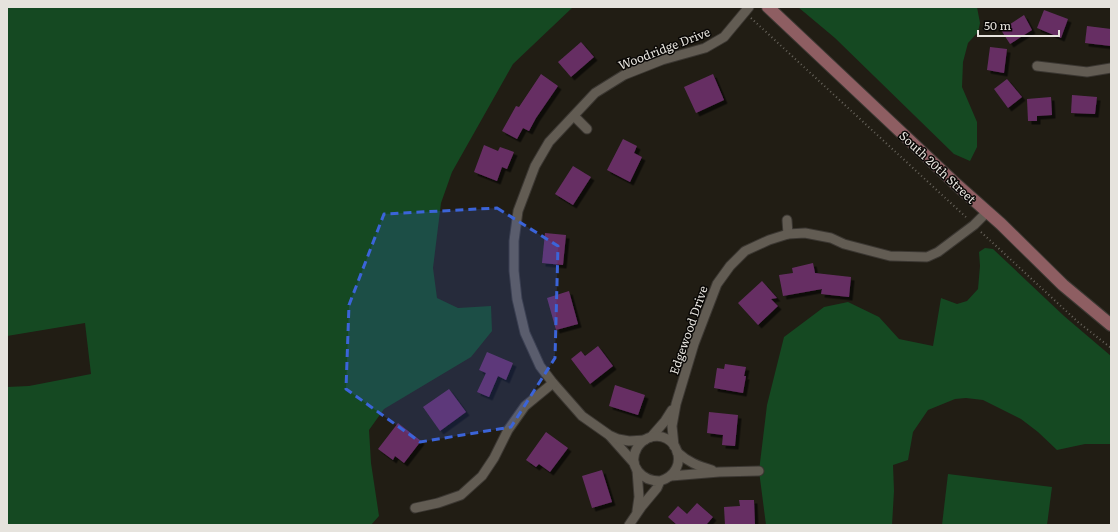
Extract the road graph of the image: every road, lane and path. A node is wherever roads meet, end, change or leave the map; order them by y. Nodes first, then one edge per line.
1 (768, 7) edge
2 (746, 10) edge
3 (1037, 66) dead end
4 (1111, 68) edge
5 (574, 116) junction
6 (587, 129) dead end
7 (987, 212) junction
8 (787, 220) dead end
9 (974, 225) junction
10 (788, 234) junction
11 (1111, 326) edge
12 (1111, 348) edge
13 (553, 383) junction
14 (676, 404) junction
15 (609, 435) junction
16 (648, 439) junction
17 (676, 449) junction
18 (635, 467) junction
19 (760, 471) dead end
20 (719, 472) junction
21 (671, 476) junction
22 (660, 481) junction
23 (415, 508) dead end
24 (636, 514) junction
25 (629, 525) edge

1 - 7 main road, South 20th Street
2 - 5 street, Woodridge Drive
2 - 9 path
3 - 4 street
5 - 6 street
5 - 13 street, Woodridge Drive
7 - 9 street, Edgewood Drive
7 - 11 main road, South 20th Street
8 - 10 street
9 - 10 street, Edgewood Drive
9 - 12 path
10 - 14 street, Edgewood Drive
13 - 15 street, Woodridge Drive
13 - 23 street
14 - 16 street
14 - 17 street
15 - 16 street, Woodridge Drive
15 - 18 street, Woodridge Drive
16 - 17 street
16 - 18 street
17 - 20 street
17 - 21 street
18 - 22 street
18 - 24 street
19 - 20 street
20 - 21 street
21 - 22 street
22 - 24 street
24 - 25 street

